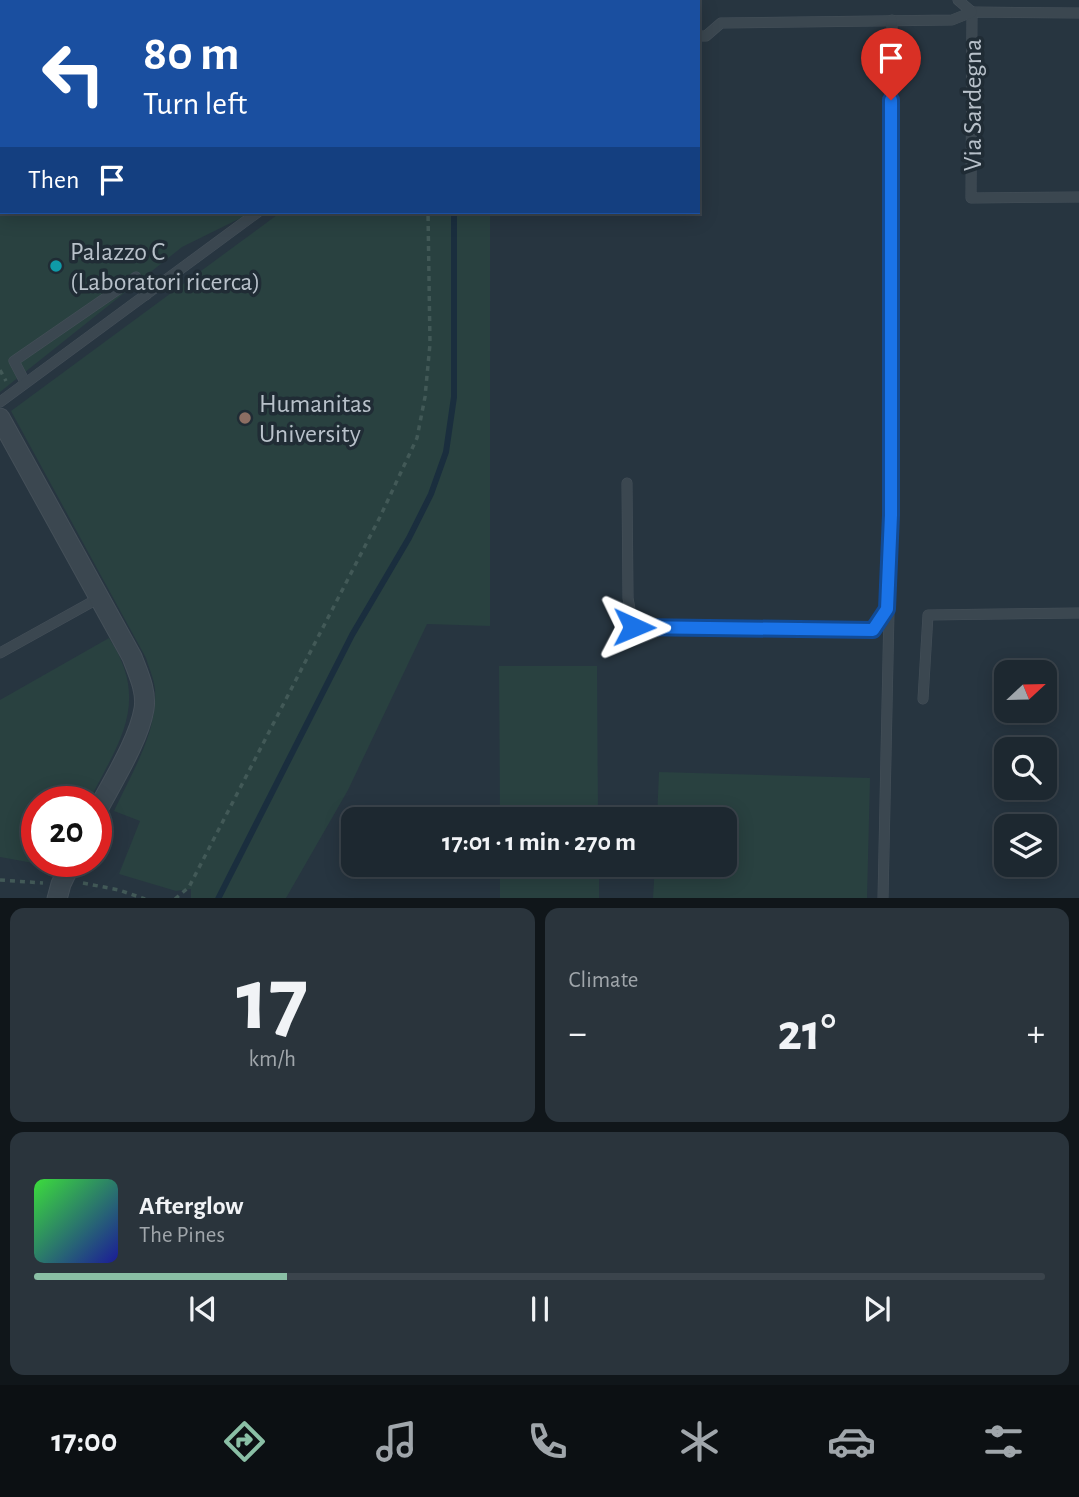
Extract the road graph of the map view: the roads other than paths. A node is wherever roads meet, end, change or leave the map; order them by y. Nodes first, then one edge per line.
1 (958, 0) edge
2 (972, 12) junction
3 (1079, 12) edge
4 (892, 20) junction
5 (700, 36) edge
6 (1079, 197) edge
7 (255, 214) edge
8 (146, 295) junction
9 (25, 382) junction
10 (0, 402) edge
11 (0, 418) edge
12 (628, 483) dead end
13 (99, 598) junction
14 (887, 609) junction
15 (1079, 613) edge
16 (0, 653) edge
17 (923, 699) dead end
18 (110, 786) edge
19 (64, 877) edge
20 (57, 898) edge
21 (883, 898) edge

1 - 2 lane
2 - 3 lane, Via Sardegna
2 - 4 lane
2 - 6 lane, Via Sardegna
4 - 5 lane
4 - 14 lane
7 - 8 lane
8 - 9 lane
8 - 9 lane
9 - 10 lane
11 - 13 street
12 - 14 lane
13 - 16 lane
13 - 18 street
14 - 21 lane
15 - 17 lane
19 - 20 street

